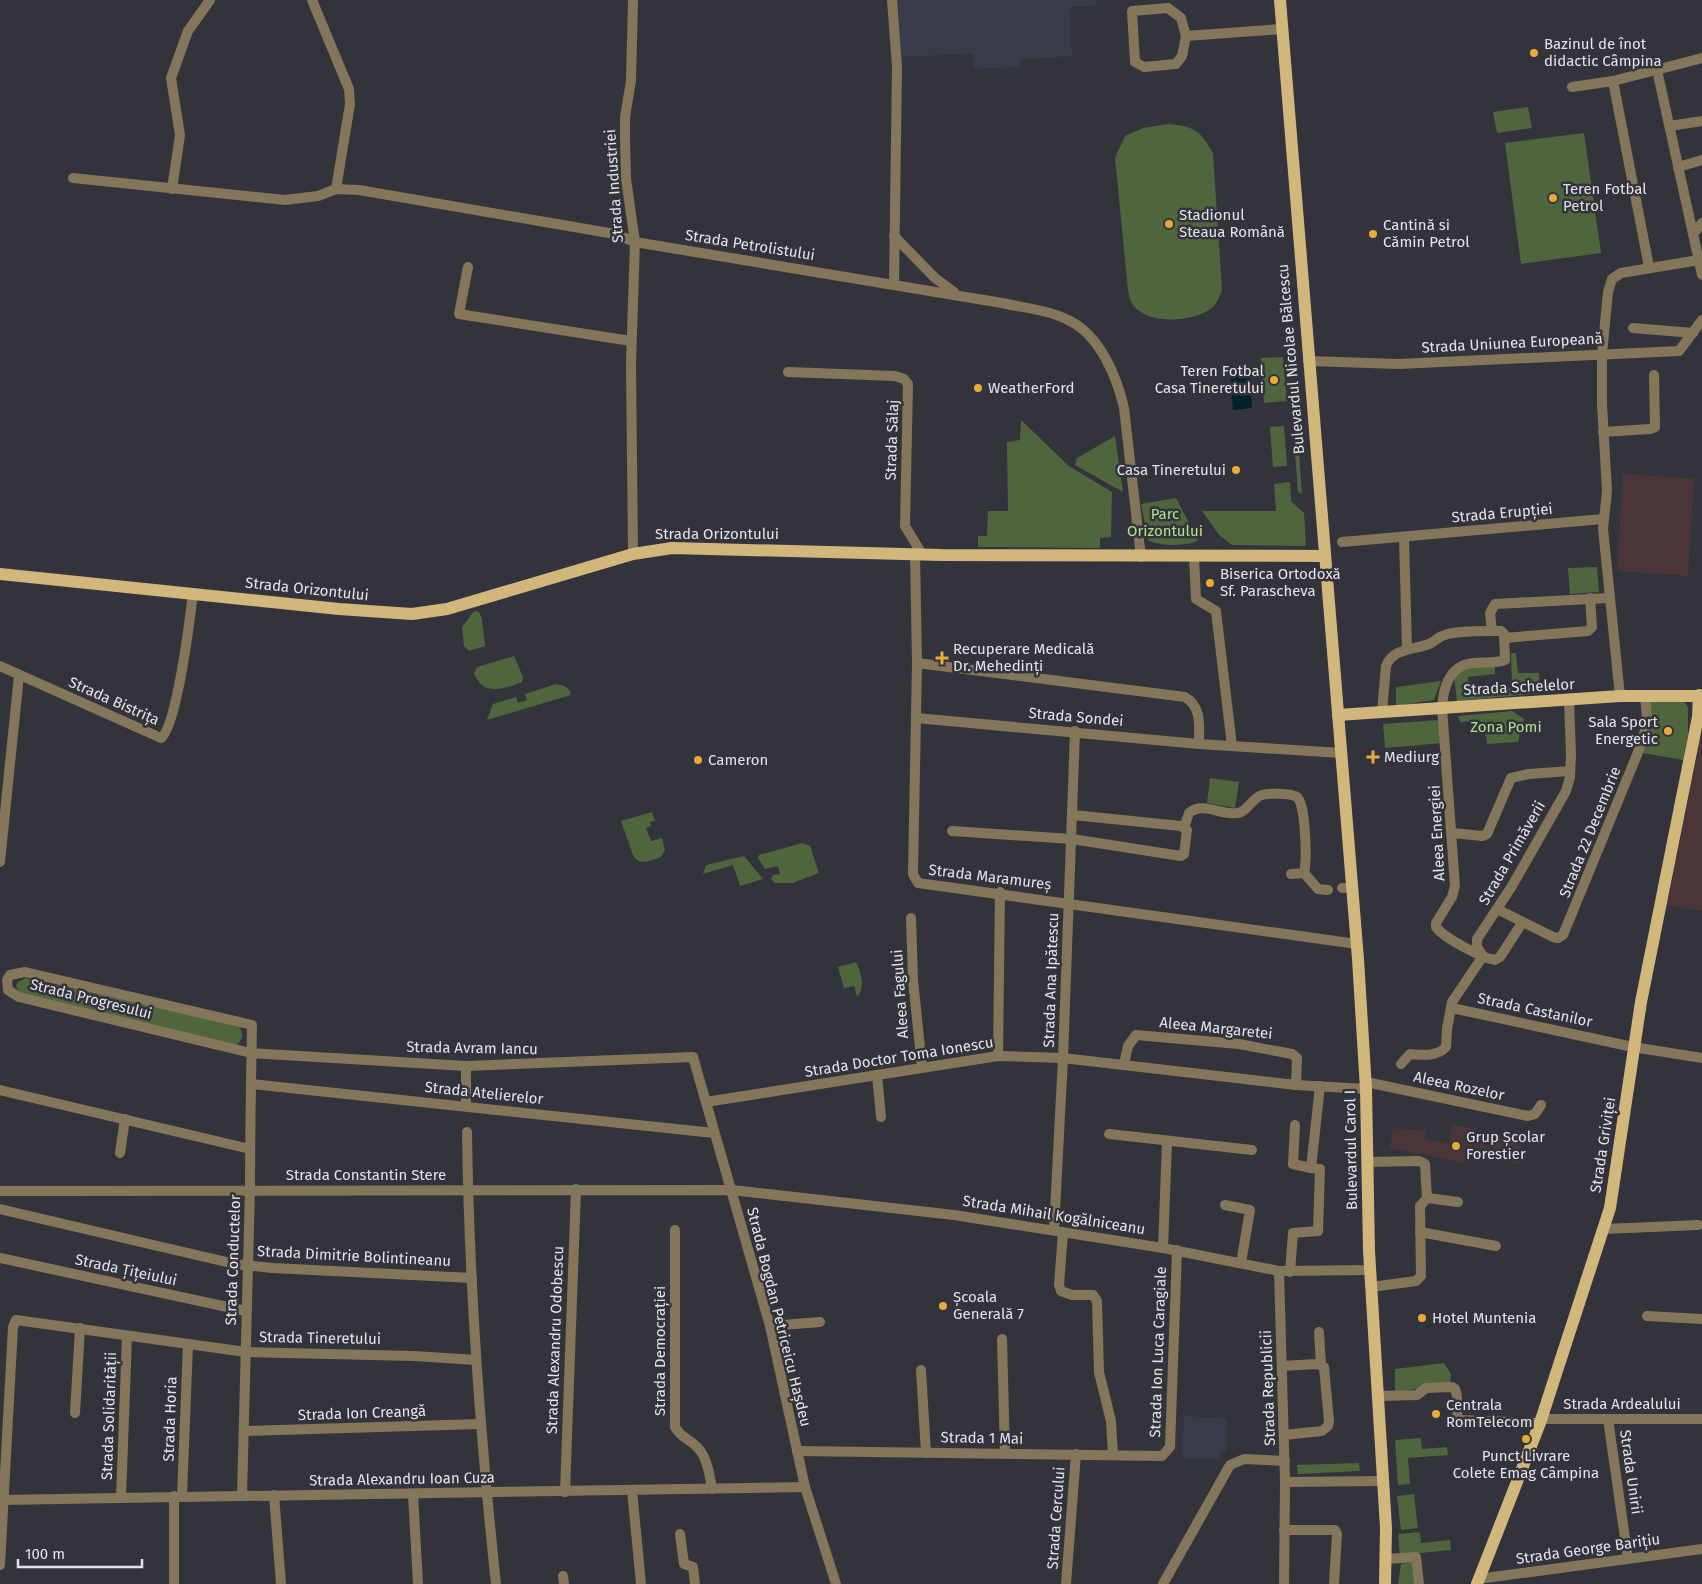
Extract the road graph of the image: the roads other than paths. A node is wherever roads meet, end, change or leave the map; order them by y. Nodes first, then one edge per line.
1 (210, 0) edge
2 (312, 0) edge
3 (633, 0) edge
4 (892, 0) edge
5 (1280, 0) edge
6 (1282, 29) junction
7 (1186, 36) junction
8 (1702, 58) edge
9 (1657, 70) junction
10 (1613, 81) junction
11 (1572, 88) dead end
12 (1702, 120) edge
13 (1670, 126) junction
14 (1702, 160) edge
15 (1678, 167) junction
16 (73, 178) dead end
17 (172, 189) junction
18 (336, 189) junction
19 (1702, 223) edge
20 (1693, 234) junction
21 (894, 236) junction
22 (634, 242) junction
23 (1699, 260) junction
24 (468, 267) dead end
25 (1649, 267) junction
26 (1702, 274) edge
27 (894, 284) junction
28 (959, 296) junction
29 (1702, 320) edge
30 (1633, 328) dead end
31 (1693, 333) junction
32 (632, 341) junction
33 (1602, 354) junction
34 (1308, 361) junction
35 (788, 372) dead end
36 (1654, 375) dead end
37 (1604, 432) junction
38 (1603, 519) junction
39 (1404, 537) junction
40 (1342, 542) dead end
41 (632, 554) junction
42 (918, 554) junction
43 (1194, 556) junction
44 (1324, 556) junction
45 (1141, 557) junction
46 (0, 574) edge
47 (193, 594) junction
48 (1590, 598) junction
49 (1609, 598) junction
50 (1492, 631) junction
51 (1504, 638) junction
52 (1407, 649) junction
53 (917, 663) junction
54 (0, 666) edge
55 (20, 675) junction
56 (1645, 695) junction
57 (1701, 695) edge
58 (1620, 696) junction
59 (1569, 700) junction
60 (1442, 707) junction
61 (1382, 712) junction
62 (1338, 716) junction
63 (916, 718) junction
64 (1075, 731) junction
65 (1199, 744) junction
66 (1232, 746) junction
67 (1341, 753) junction
68 (4, 768) edge
69 (1570, 771) junction
70 (1073, 815) junction
71 (1184, 828) junction
72 (952, 831) dead end
73 (1453, 833) junction
74 (1072, 839) junction
75 (0, 862) edge
76 (1304, 873) junction
77 (1291, 874) dead end
78 (1328, 890) dead end
79 (1000, 892) junction
80 (1069, 902) junction
81 (1497, 909) junction
82 (910, 918) dead end
83 (1522, 923) junction
84 (1357, 944) junction
85 (1483, 956) junction
86 (3, 980) edge
87 (1452, 1008) junction
88 (252, 1025) joint
89 (1633, 1047) junction
90 (251, 1053) junction
91 (998, 1056) junction
92 (693, 1057) joint
93 (1063, 1058) junction
94 (1702, 1058) edge
95 (1124, 1064) junction
96 (1401, 1064) dead end
97 (466, 1066) junction
98 (922, 1067) junction
99 (878, 1075) junction
100 (251, 1084) junction
101 (1296, 1085) junction
102 (1320, 1086) junction
103 (1366, 1086) junction
104 (0, 1090) edge
105 (706, 1102) junction
106 (1540, 1105) dead end
107 (466, 1106) junction
108 (880, 1117) dead end
109 (125, 1119) junction
110 (1295, 1125) dead end
111 (467, 1132) dead end
112 (714, 1133) junction
113 (1109, 1134) dead end
114 (1167, 1142) junction
115 (250, 1149) junction
116 (1252, 1150) dead end
117 (120, 1153) dead end
118 (1366, 1162) junction
119 (1311, 1168) junction
120 (250, 1189) junction
121 (576, 1189) junction
122 (732, 1190) junction
123 (4, 1191) edge
124 (468, 1191) junction
125 (1427, 1198) junction
126 (1458, 1202) dead end
127 (1225, 1206) dead end
128 (2, 1210) edge
129 (1698, 1225) dead end
130 (1604, 1229) junction
131 (675, 1230) dead end
132 (1058, 1231) junction
133 (1420, 1232) junction
134 (1496, 1246) dead end
135 (1163, 1248) junction
136 (1177, 1250) junction
137 (0, 1258) edge
138 (1241, 1263) junction
139 (248, 1265) junction
140 (1370, 1270) junction
141 (1285, 1271) junction
142 (472, 1278) junction
143 (1371, 1287) junction
144 (246, 1311) junction
145 (1647, 1316) dead end
146 (1702, 1319) edge
147 (820, 1322) dead end
148 (770, 1326) junction
149 (80, 1328) junction
150 (1320, 1332) dead end
151 (128, 1336) junction
152 (1002, 1339) dead end
153 (188, 1344) junction
154 (246, 1352) junction
155 (476, 1360) junction
156 (1321, 1365) junction
157 (1282, 1366) junction
158 (921, 1370) dead end
159 (1379, 1396) junction
160 (75, 1413) dead end
161 (1608, 1419) junction
162 (1702, 1419) edge
163 (1541, 1421) junction
164 (480, 1424) junction
165 (244, 1432) junction
166 (1284, 1435) junction
167 (797, 1451) junction
168 (926, 1453) junction
169 (1006, 1454) junction
170 (1076, 1454) junction
171 (1166, 1454) joint
172 (1113, 1455) junction
173 (1285, 1461) junction
174 (1384, 1481) junction
175 (1285, 1482) junction
176 (805, 1487) junction
177 (712, 1489) junction
178 (632, 1490) junction
179 (565, 1492) junction
180 (487, 1493) junction
181 (413, 1494) junction
182 (242, 1495) junction
183 (274, 1495) junction
184 (178, 1496) junction
185 (121, 1498) junction
186 (2, 1500) edge
187 (1284, 1530) junction
188 (680, 1534) dead end
189 (1702, 1549) edge
190 (1387, 1559) junction
191 (1628, 1559) junction
192 (0, 1565) edge
193 (1477, 1582) edge
194 (174, 1584) edge
195 (281, 1584) edge
196 (418, 1584) edge
197 (496, 1584) edge
198 (641, 1584) edge
199 (695, 1584) edge
200 (836, 1584) edge
201 (1066, 1584) edge
202 (1163, 1584) edge
203 (1284, 1584) edge
204 (1334, 1584) edge
205 (1385, 1584) edge
206 (1419, 1584) edge

1 - 17 street
2 - 18 street
3 - 22 street, Strada Industriei
4 - 21 street
5 - 6 main road, Bulevardul Nicolae Bălcescu
6 - 7 street
6 - 34 main road, Bulevardul Nicolae Bălcescu
7 - 7 street
8 - 9 street
9 - 10 street
9 - 13 street
10 - 11 street
10 - 25 street
12 - 13 street
13 - 15 street
14 - 15 street
15 - 20 street
16 - 17 street, Strada Petrolistului
17 - 18 street, Strada Petrolistului
18 - 22 street, Strada Petrolistului
19 - 20 street
20 - 23 street
21 - 27 street
21 - 28 street
22 - 27 street, Strada Petrolistului
22 - 32 street, Strada Industriei
23 - 25 street
23 - 26 street
24 - 32 street
25 - 33 street
27 - 28 street, Strada Petrolistului
28 - 45 street, Strada Petrolistului
29 - 31 street, Strada Uniunea Europeană
30 - 31 street
31 - 33 street, Strada Uniunea Europeană
32 - 41 street, Strada Industriei
33 - 34 street, Strada Uniunea Europeană
33 - 37 street
34 - 44 main road, Bulevardul Nicolae Bălcescu
35 - 42 street, Strada Sălaj
36 - 37 street
37 - 38 street
38 - 39 street, Strada Erupției
38 - 49 street
39 - 40 street, Strada Erupției
39 - 52 street
41 - 42 main road, Strada Orizontului
41 - 47 main road, Strada Orizontului
42 - 45 main road, Strada Orizontului
42 - 53 street, Strada Maramureș
43 - 44 main road, Strada Orizontului
43 - 45 main road, Strada Orizontului
43 - 66 street
44 - 62 main road, Bulevardul Nicolae Bălcescu
46 - 47 main road, Strada Orizontului
47 - 55 street, Strada Bistrița
48 - 49 street
48 - 50 street
48 - 51 street
49 - 58 street
50 - 51 street
50 - 52 street
51 - 60 street, Aleea Energiei
52 - 61 street
53 - 63 street, Strada Maramureș
53 - 65 street
54 - 55 street, Strada Bistrița
55 - 68 street
56 - 57 main road, Strada Schelelor
56 - 58 main road, Strada Schelelor
56 - 83 street, Strada 22 Decembrie
57 - 89 main road, Strada Griviței
58 - 59 main road, Strada Schelelor
59 - 60 main road, Strada Schelelor
59 - 69 street, Strada Primăverii
60 - 61 main road, Strada Schelelor
60 - 73 street, Aleea Energiei
61 - 62 main road, Strada Schelelor
62 - 67 main road, Bulevardul Carol I
63 - 64 street, Strada Sondei
63 - 79 street, Strada Maramureș
64 - 65 street, Strada Sondei
64 - 70 street, Strada Ana Ipătescu
65 - 66 street, Strada Sondei
66 - 67 street, Strada Sondei
67 - 84 main road, Bulevardul Carol I
68 - 75 street
69 - 73 street
69 - 81 street, Strada Primăverii
70 - 71 street
70 - 74 street, Strada Ana Ipătescu
71 - 74 street
71 - 76 street
72 - 74 street
73 - 85 street, Aleea Energiei
74 - 80 street, Strada Ana Ipătescu
76 - 77 street
76 - 78 street
79 - 80 street, Strada Maramureș
79 - 91 street
80 - 84 street, Strada Maramureș
80 - 93 street, Strada Ana Ipătescu
81 - 83 street, Strada 22 Decembrie
81 - 85 street, Strada Primăverii
82 - 98 street, Aleea Fagului
83 - 85 street
84 - 103 main road, Bulevardul Carol I
85 - 87 street
86 - 88 street, Strada Progresului
86 - 90 street, Strada Progresului
87 - 89 street, Strada Castanilor
87 - 96 street
88 - 90 street, Strada Conductelor
89 - 94 street, Strada Castanilor
89 - 130 main road, Strada Griviței
90 - 97 street, Strada Avram Iancu
90 - 100 street, Strada Conductelor
91 - 93 street, Strada Doctor Toma Ionescu
91 - 98 street, Strada Doctor Toma Ionescu
92 - 97 street, Strada Avram Iancu
92 - 105 street, Strada Bogdan Petriceicu Hașdeu
93 - 95 street, Strada Doctor Toma Ionescu
93 - 132 street, Strada Ana Ipătescu
95 - 101 street, Strada Doctor Toma Ionescu
95 - 101 street, Aleea Margaretei
97 - 107 street
98 - 99 street, Strada Doctor Toma Ionescu
99 - 105 street, Strada Doctor Toma Ionescu
99 - 108 street
100 - 107 street, Strada Atelierelor
100 - 115 street, Strada Conductelor
101 - 102 street, Strada Doctor Toma Ionescu
102 - 103 street, Strada Doctor Toma Ionescu
102 - 119 street
103 - 106 street, Aleea Rozelor
103 - 118 main road, Bulevardul Carol I
104 - 109 street
105 - 112 street, Strada Bogdan Petriceicu Hașdeu
107 - 112 street, Strada Atelierelor
109 - 115 street
109 - 117 street
110 - 119 street
111 - 124 street
112 - 122 street, Strada Bogdan Petriceicu Hașdeu
113 - 114 street
114 - 116 street
114 - 135 street
115 - 120 street, Strada Conductelor
118 - 125 street
118 - 140 main road, Bulevardul Carol I
119 - 141 street, Strada Republicii
120 - 123 street, Strada Constantin Stere
120 - 124 street, Strada Constantin Stere
120 - 139 street, Strada Conductelor
121 - 122 street, Strada Constantin Stere
121 - 124 street, Strada Constantin Stere
121 - 179 street, Strada Alexandru Odobescu
122 - 132 street, Strada Mihail Kogălniceanu
122 - 148 street, Strada Bogdan Petriceicu Hașdeu
123 - 128 street
124 - 142 street
125 - 126 street
125 - 133 street
127 - 138 street
128 - 139 street, Strada Dimitrie Bolintineanu
129 - 130 street
130 - 163 main road, Strada Griviței
131 - 177 street, Strada Democrației
132 - 135 street, Strada Mihail Kogălniceanu
132 - 172 street, Strada Ana Ipătescu
133 - 134 street
133 - 143 street
135 - 136 street, Strada Mihail Kogălniceanu
136 - 138 street, Strada Mihail Kogălniceanu
136 - 171 street, Strada Ion Luca Caragiale
137 - 144 street, Strada Țițeiului
138 - 141 street, Strada Mihail Kogălniceanu
139 - 142 street, Strada Dimitrie Bolintineanu
139 - 144 street, Strada Conductelor
140 - 141 street, Strada Mihail Kogălniceanu
140 - 143 main road, Bulevardul Carol I
141 - 157 street, Strada Republicii
142 - 155 street
143 - 159 main road, Bulevardul Carol I
144 - 154 street, Strada Conductelor
145 - 146 street
147 - 148 street
148 - 167 street, Strada Bogdan Petriceicu Hașdeu
149 - 151 street, Strada Tineretului
149 - 160 street
149 - 186 street, Strada Tineretului
150 - 156 street
151 - 153 street, Strada Tineretului
151 - 185 street, Strada Solidarității
152 - 169 street
153 - 154 street, Strada Tineretului
153 - 184 street, Strada Horia
154 - 155 street, Strada Tineretului
154 - 165 street, Strada Conductelor
155 - 164 street
156 - 157 street
156 - 166 street
157 - 166 street, Strada Republicii
158 - 168 street
159 - 163 street, Strada Ardealului
159 - 174 main road, Bulevardul Carol I
161 - 162 street, Strada Ardealului
161 - 163 street, Strada Ardealului
161 - 191 street, Strada Unirii
163 - 193 main road, Strada Griviței
164 - 165 street, Strada Ion Creangă
164 - 180 street
165 - 182 street, Strada Conductelor
166 - 173 street, Strada Republicii
167 - 168 street, Strada 1 Mai
167 - 176 street, Strada Bogdan Petriceicu Hașdeu
168 - 169 street, Strada 1 Mai
169 - 170 street, Strada 1 Mai
170 - 172 street, Strada 1 Mai
170 - 201 street, Strada Cercului
171 - 172 street, Strada 1 Mai
173 - 175 street
173 - 202 street, Strada Republicii
174 - 175 street
174 - 190 main road, Bulevardul Carol I
175 - 187 street
176 - 177 street, Strada Alexandru Ioan Cuza
176 - 200 street, Strada Bogdan Petriceicu Hașdeu
177 - 178 street, Strada Alexandru Ioan Cuza
178 - 179 street, Strada Alexandru Ioan Cuza
178 - 198 street
179 - 180 street, Strada Alexandru Ioan Cuza
180 - 181 street, Strada Alexandru Ioan Cuza
180 - 197 street
181 - 183 street, Strada Alexandru Ioan Cuza
181 - 196 street
182 - 183 street, Strada Alexandru Ioan Cuza
182 - 184 street, Strada Alexandru Ioan Cuza
183 - 195 street
184 - 185 street, Strada Alexandru Ioan Cuza
184 - 194 street, Strada Horia
185 - 186 street, Strada Alexandru Ioan Cuza
186 - 192 street
187 - 203 street
187 - 204 street
188 - 199 street
189 - 191 street, Strada George Barițiu
190 - 205 main road, Bulevardul Carol I
190 - 206 street
191 - 193 street, Strada George Barițiu

